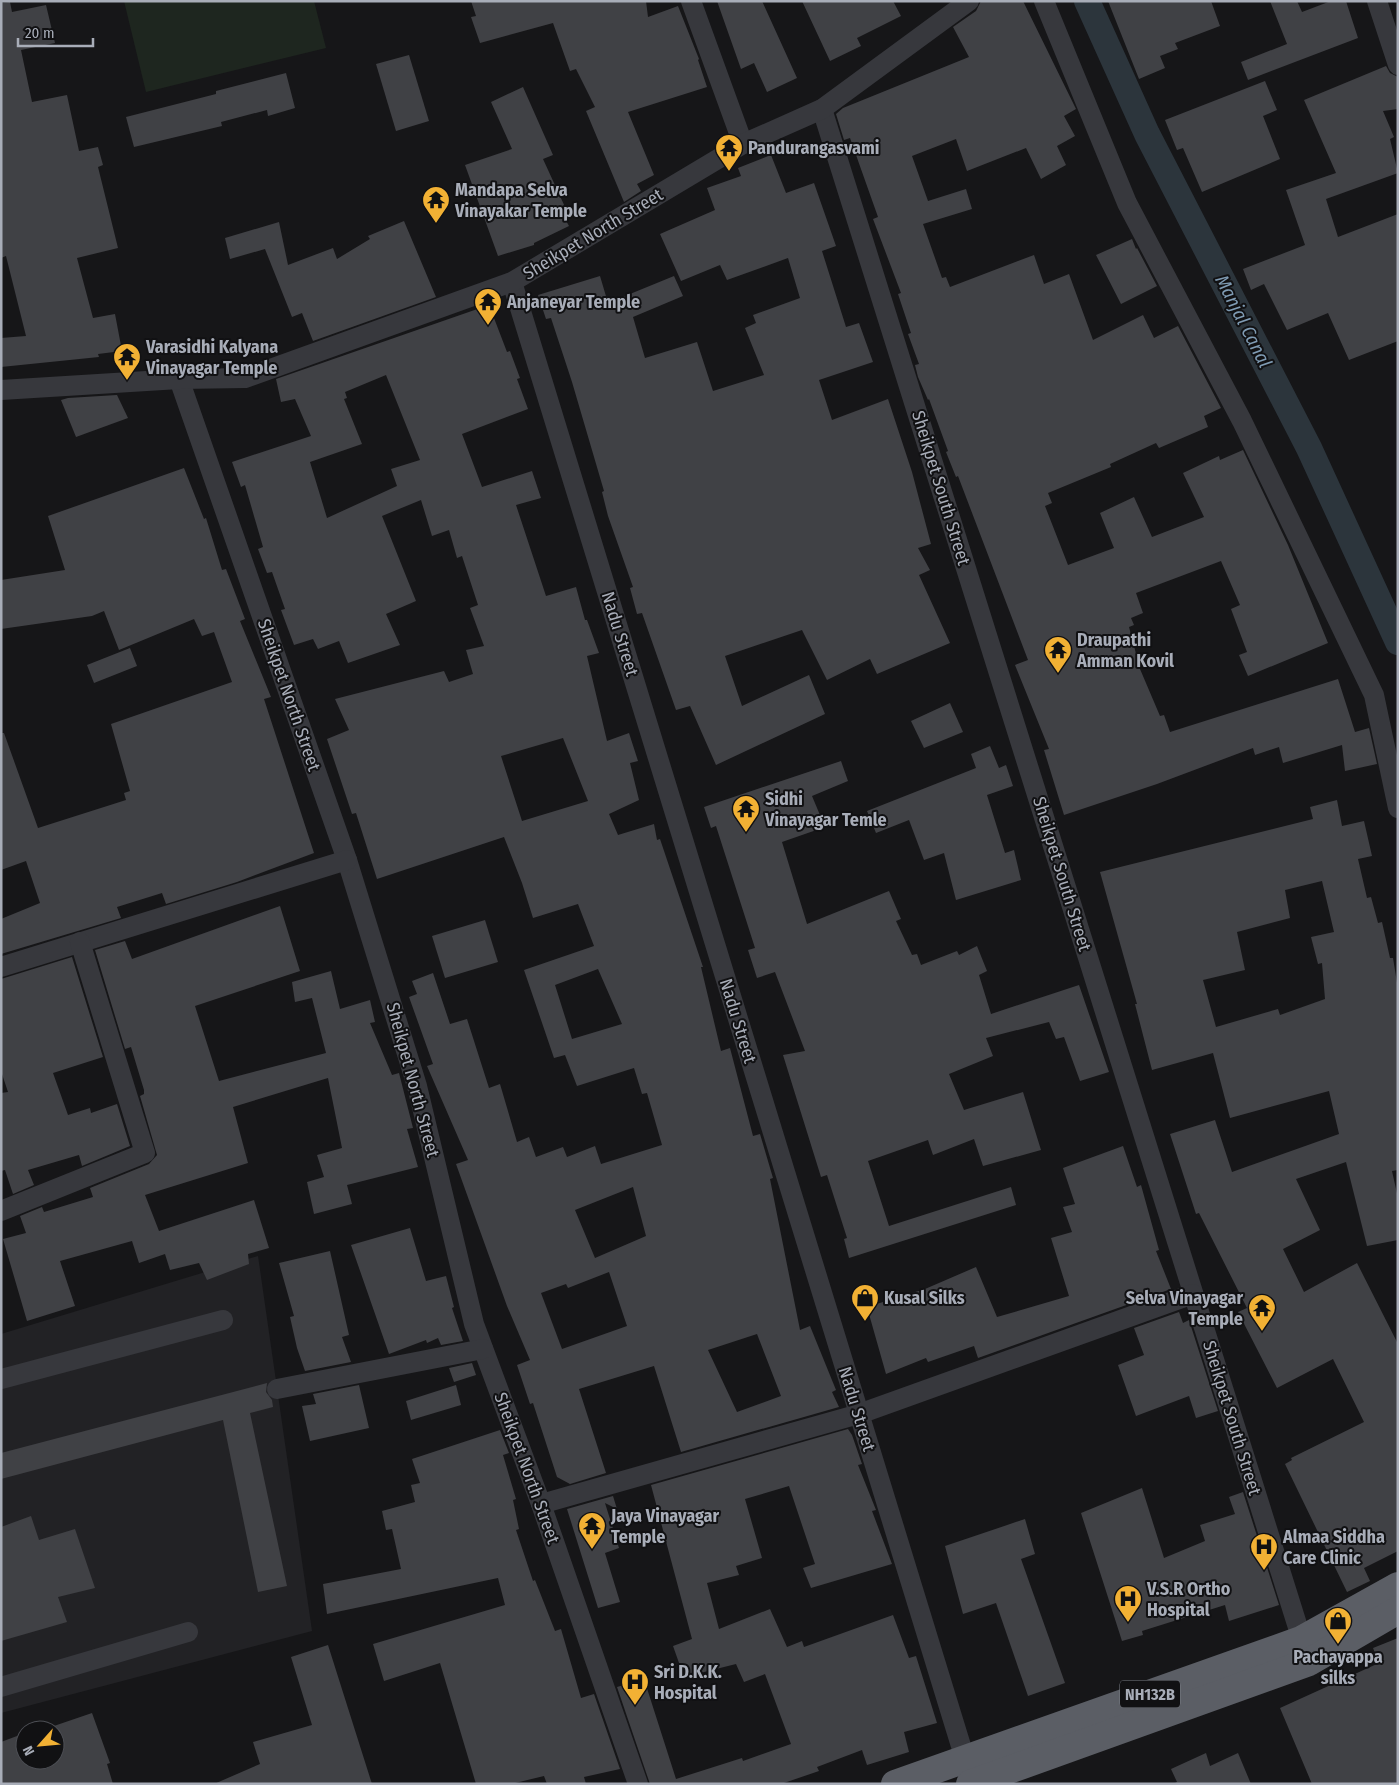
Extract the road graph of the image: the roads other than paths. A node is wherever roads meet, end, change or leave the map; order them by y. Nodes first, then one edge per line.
1 (691, 1) edge
2 (969, 1) edge
3 (1044, 1) edge
4 (1377, 1) edge
5 (1398, 65) edge
6 (822, 109) junction
7 (743, 144) junction
8 (512, 282) junction
9 (178, 379) junction
10 (1, 390) edge
11 (1398, 808) edge
12 (347, 860) junction
13 (80, 942) junction
14 (1, 967) edge
15 (1, 1211) edge
16 (1193, 1294) junction
17 (223, 1320) dead end
18 (483, 1349) junction
19 (1, 1378) edge
20 (277, 1389) dead end
21 (858, 1414) junction
22 (541, 1504) junction
23 (1398, 1586) edge
24 (1398, 1610) edge
25 (188, 1632) dead end
26 (1305, 1651) junction
27 (1, 1687) edge
28 (969, 1776) edge
29 (638, 1784) edge
30 (894, 1784) edge

1 - 7 street
2 - 6 street, Sheikpet North Street
3 - 11 street
4 - 5 street
6 - 7 street, Sheikpet North Street
6 - 16 street, Sheikpet South Street
7 - 8 street, Sheikpet North Street
8 - 9 street, Sheikpet North Street
8 - 21 street, Nadu Street
9 - 10 street, Sheikpet North Street
9 - 12 street, Sheikpet North Street
12 - 13 street
12 - 18 street, Sheikpet North Street
13 - 14 street
13 - 15 street
16 - 21 street
16 - 26 street, Sheikpet South Street
17 - 19 street
18 - 20 street
18 - 22 street, Sheikpet North Street
21 - 22 street
21 - 28 street, Nadu Street
22 - 29 street, Sheikpet North Street
23 - 26 highway
24 - 26 highway
25 - 27 street
26 - 28 highway
28 - 30 highway

